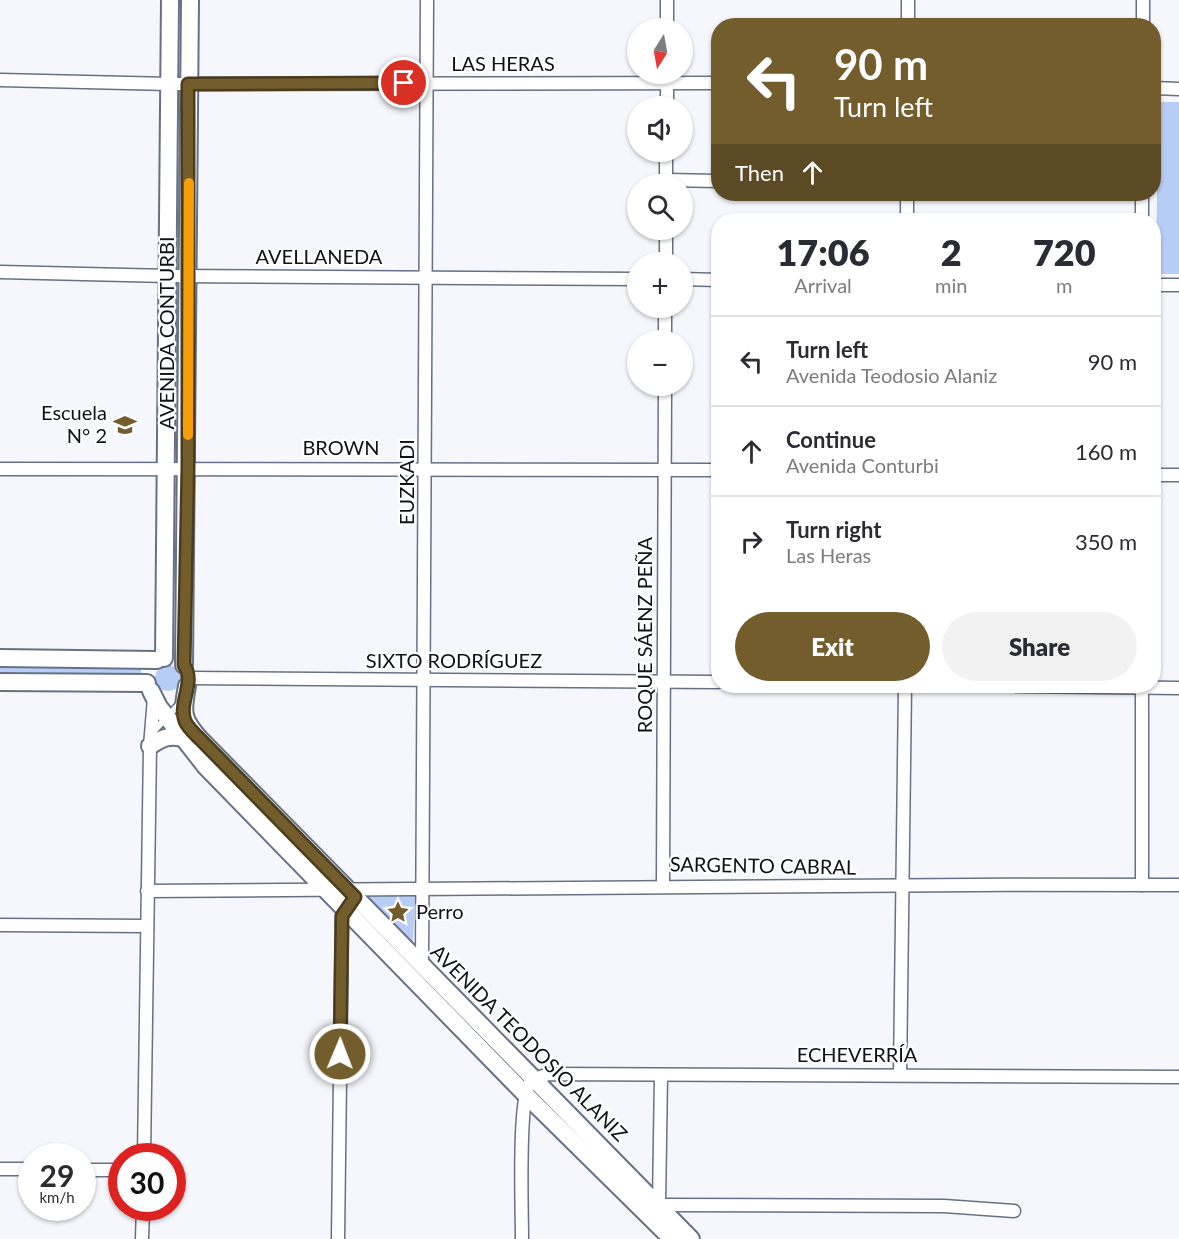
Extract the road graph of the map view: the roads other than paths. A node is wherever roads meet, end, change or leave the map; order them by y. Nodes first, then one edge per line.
1 (170, 0) edge
2 (190, 0) edge
3 (427, 0) edge
4 (668, 0) edge
5 (908, 0) edge
6 (1143, 0) edge
7 (667, 18) edge
8 (908, 18) edge
9 (1143, 18) edge
10 (627, 79) edge
11 (0, 80) edge
12 (693, 81) edge
13 (711, 82) edge
14 (428, 83) junction
15 (170, 84) junction
16 (188, 84) junction
17 (1161, 88) edge
18 (1179, 89) edge
19 (693, 181) edge
20 (711, 181) edge
21 (0, 272) edge
22 (168, 276) junction
23 (189, 276) junction
24 (426, 277) junction
25 (627, 279) edge
26 (693, 279) edge
27 (711, 280) edge
28 (1161, 285) edge
29 (1179, 285) edge
30 (665, 396) edge
31 (188, 467) junction
32 (166, 468) junction
33 (426, 468) junction
34 (0, 469) edge
35 (665, 469) junction
36 (711, 470) edge
37 (1161, 475) edge
38 (1179, 475) edge
39 (0, 658) edge
40 (161, 659) junction
41 (425, 680) junction
42 (0, 682) edge
43 (186, 682) junction
44 (664, 682) junction
45 (711, 682) edge
46 (1161, 688) edge
47 (1179, 688) edge
48 (151, 691) junction
49 (905, 693) edge
50 (1142, 693) edge
51 (167, 718) junction
52 (182, 738) junction
53 (150, 741) junction
54 (206, 745) junction
55 (244, 795) junction
56 (663, 884) junction
57 (422, 885) junction
58 (1142, 885) junction
59 (1179, 885) edge
60 (903, 887) junction
61 (325, 888) junction
62 (147, 891) junction
63 (348, 898) junction
64 (0, 925) edge
65 (147, 926) junction
66 (422, 965) junction
67 (661, 1075) junction
68 (900, 1075) junction
69 (1179, 1077) edge
70 (535, 1079) junction
71 (526, 1095) junction
72 (144, 1143) edge
73 (0, 1169) edge
74 (18, 1169) edge
75 (654, 1210) junction
76 (1014, 1211) dead end
77 (143, 1221) edge
78 (142, 1239) edge
79 (338, 1239) edge
80 (522, 1239) edge
81 (672, 1239) edge
82 (691, 1239) edge

1 - 15 main road, AVENIDA CONTURBI
2 - 16 main road, AVENIDA CONTURBI
3 - 14 street, EUZKADI
4 - 7 street
5 - 8 street
6 - 9 street
10 - 14 street, LAS HERAS
11 - 15 street, LAS HERAS
12 - 13 street, LAS HERAS
14 - 16 street, LAS HERAS
14 - 24 street, EUZKADI
15 - 16 street, LAS HERAS
15 - 22 main road, AVENIDA CONTURBI
16 - 23 main road, AVENIDA CONTURBI
17 - 18 street
19 - 20 street
21 - 22 street, AVELLANEDA
22 - 23 street, AVELLANEDA
22 - 32 main road, AVENIDA CONTURBI
23 - 24 street, AVELLANEDA
23 - 31 main road, AVENIDA CONTURBI
24 - 25 street, AVELLANEDA
24 - 33 street, EUZKADI
26 - 27 street
28 - 29 street
30 - 35 street, ROQUE SÁENZ PEÑA
31 - 32 street, BROWN
31 - 33 street, BROWN
31 - 43 main road, AVENIDA CONTURBI
32 - 34 street, BROWN
32 - 40 main road, AVENIDA CONTURBI
33 - 35 street, BROWN
33 - 41 street, EUZKADI
35 - 36 street, BROWN
35 - 44 street, ROQUE SÁENZ PEÑA
37 - 38 street
39 - 40 main road
40 - 43 main road
40 - 48 main road
41 - 43 street, SIXTO RODRÍGUEZ
41 - 44 street, SIXTO RODRÍGUEZ
41 - 57 street, EUZKADI
42 - 48 main road
43 - 48 main road
43 - 51 lane
43 - 54 main road, AVENIDA TEODOSIO ALANIZ
44 - 45 street, SIXTO RODRÍGUEZ
44 - 56 street, ROQUE SÁENZ PEÑA
46 - 47 street
48 - 51 main road, AVENIDA TEODOSIO ALANIZ
48 - 53 street
49 - 60 street
50 - 58 street
51 - 52 main road, AVENIDA TEODOSIO ALANIZ
51 - 53 lane
52 - 53 main road
52 - 54 main road
52 - 55 main road, AVENIDA TEODOSIO ALANIZ
53 - 62 street
54 - 55 main road, AVENIDA TEODOSIO ALANIZ
55 - 61 main road, AVENIDA TEODOSIO ALANIZ
55 - 63 main road, AVENIDA TEODOSIO ALANIZ
56 - 57 street, SARGENTO CABRAL
56 - 60 street, SARGENTO CABRAL
57 - 63 street, SARGENTO CABRAL
57 - 66 street, EUZKADI
58 - 59 street, SARGENTO CABRAL
58 - 60 street, SARGENTO CABRAL
60 - 68 street
61 - 62 street
61 - 63 main road, AVENIDA TEODOSIO ALANIZ
62 - 65 street
63 - 66 main road, AVENIDA TEODOSIO ALANIZ
63 - 71 main road, AVENIDA TEODOSIO ALANIZ
63 - 79 street
64 - 65 street
65 - 72 street
66 - 70 main road, AVENIDA TEODOSIO ALANIZ
67 - 68 street, ECHEVERRÍA
67 - 70 street, ECHEVERRÍA
67 - 75 street
68 - 69 street, ECHEVERRÍA
70 - 71 street
70 - 75 main road, AVENIDA TEODOSIO ALANIZ
71 - 75 main road, AVENIDA TEODOSIO ALANIZ
71 - 80 street
73 - 74 street
75 - 76 street
75 - 81 main road, AVENIDA TEODOSIO ALANIZ
75 - 82 main road, AVENIDA TEODOSIO ALANIZ
77 - 78 street

